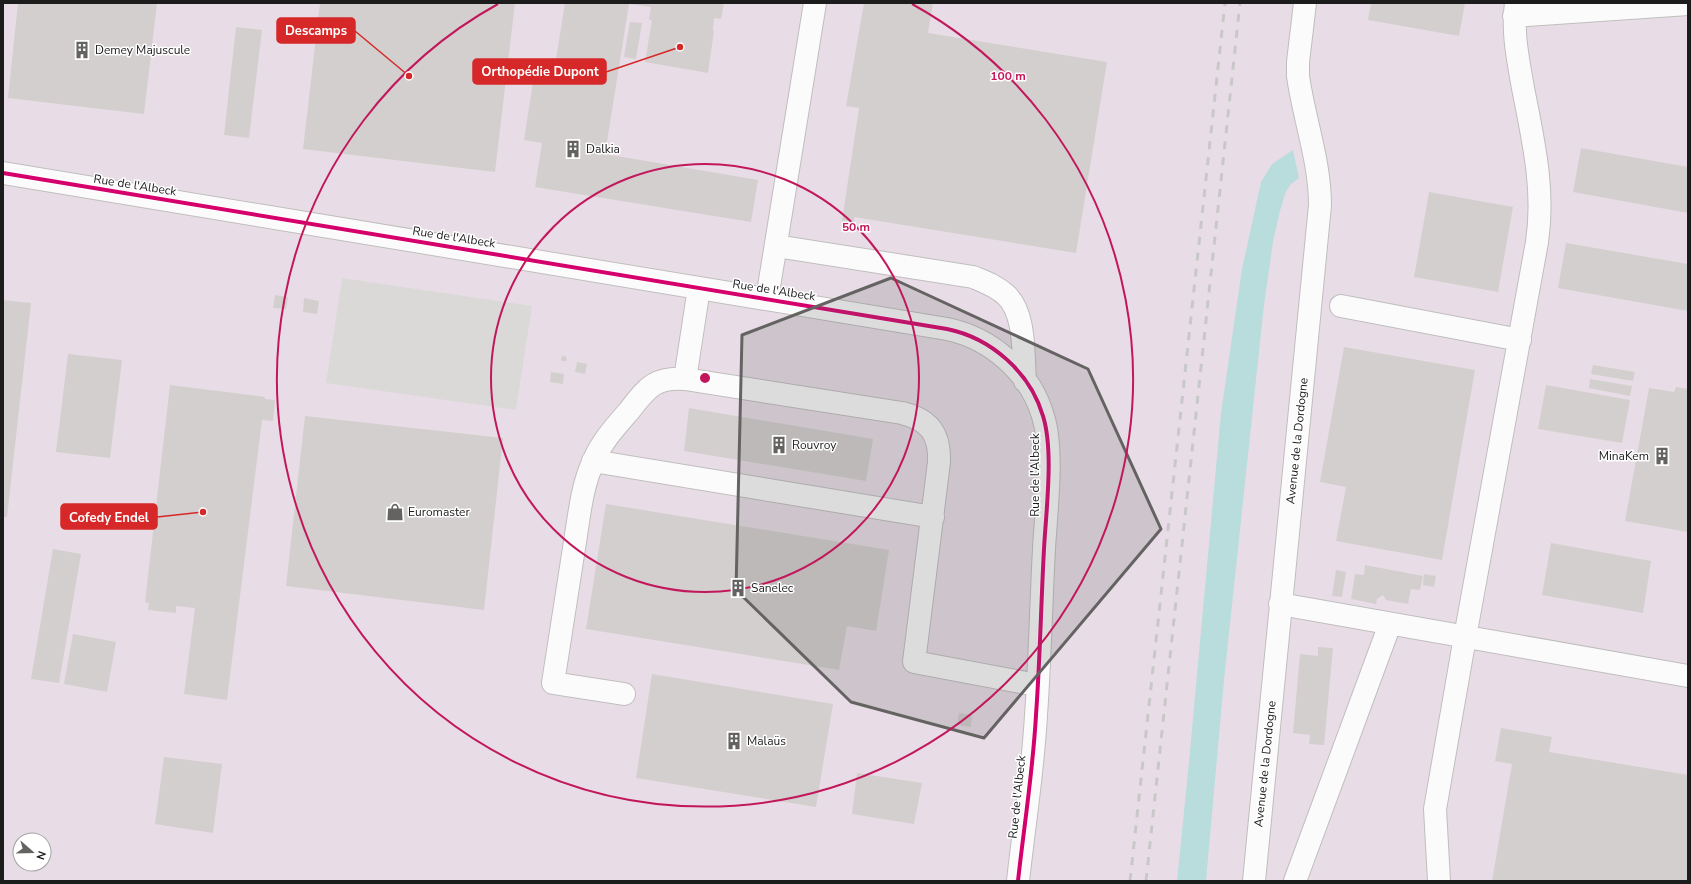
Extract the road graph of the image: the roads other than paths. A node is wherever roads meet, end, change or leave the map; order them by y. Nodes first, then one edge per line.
1 (815, 3) edge
2 (1305, 3) edge
3 (1688, 4) edge
4 (1515, 9) edge
5 (3, 173) edge
6 (776, 246) junction
7 (699, 288) junction
8 (767, 299) junction
9 (1341, 306) dead end
10 (1520, 340) junction
11 (685, 379) junction
12 (1024, 381) junction
13 (593, 461) junction
14 (932, 517) junction
15 (1280, 604) junction
16 (1390, 624) junction
17 (1465, 637) junction
18 (1688, 676) edge
19 (1037, 685) junction
20 (624, 694) dead end
21 (1018, 881) edge
22 (1254, 881) edge
23 (1296, 881) edge
24 (1439, 881) edge

1 - 6 street
2 - 15 street, Avenue de la Dordogne
3 - 4 street
4 - 10 street
5 - 7 street, Rue de l'Albeck
6 - 8 street
6 - 12 street
7 - 8 street, Rue de l'Albeck
7 - 11 street
8 - 12 street, Rue de l'Albeck
9 - 10 street
10 - 17 street
11 - 13 street
11 - 14 street
12 - 19 street, Rue de l'Albeck
13 - 14 street
13 - 20 street
14 - 19 street
15 - 16 street
15 - 22 street, Avenue de la Dordogne
16 - 17 street
16 - 23 street
17 - 18 street
17 - 24 street
19 - 21 street, Rue de l'Albeck

